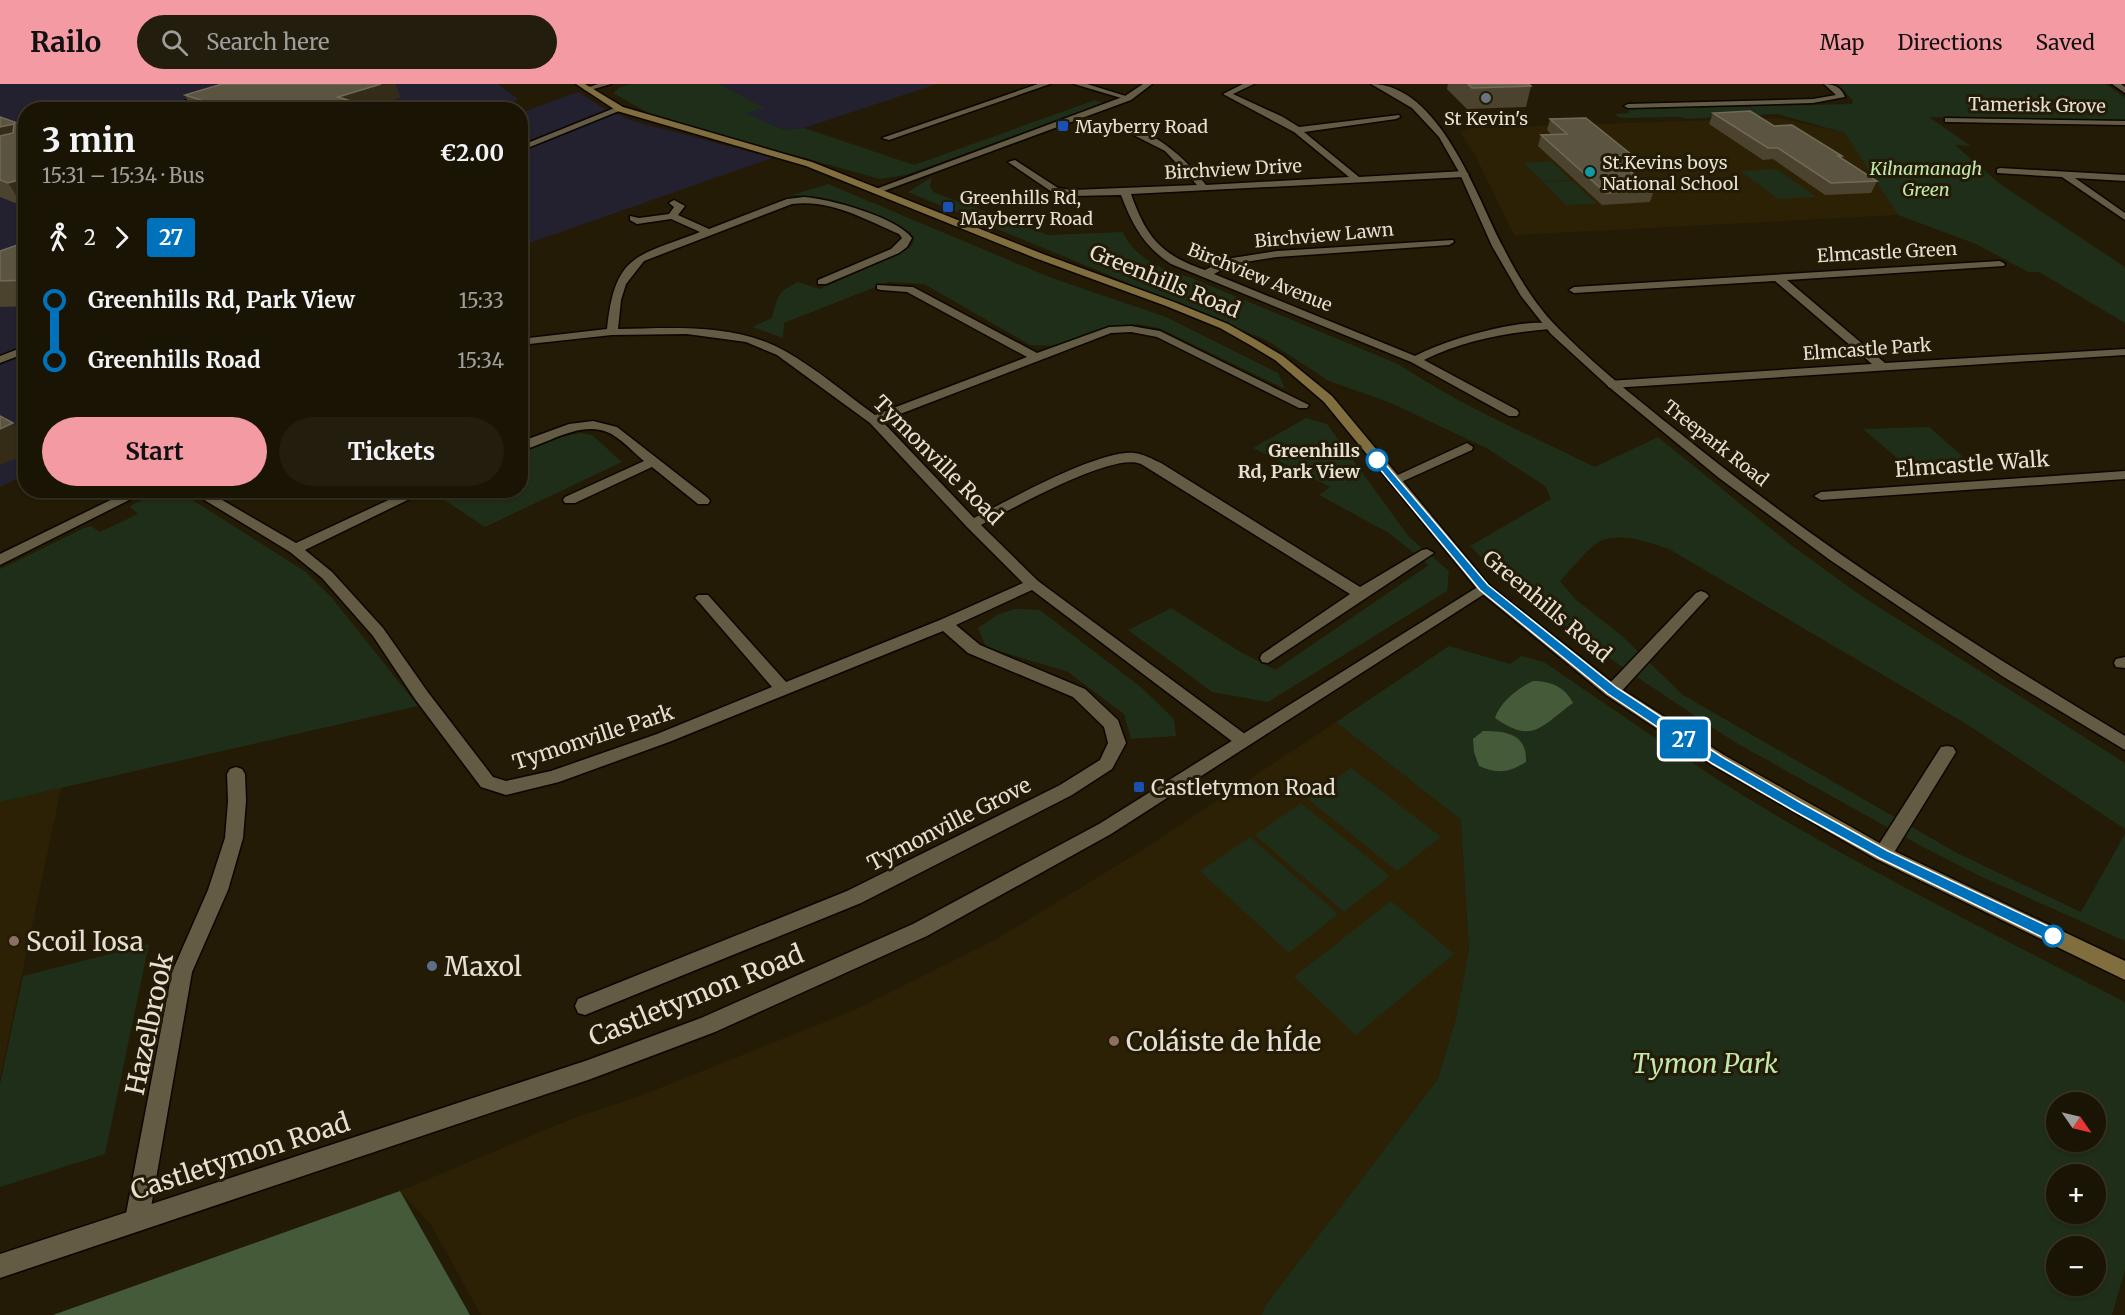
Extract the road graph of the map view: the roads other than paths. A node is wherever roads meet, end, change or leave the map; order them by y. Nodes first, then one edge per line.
1 (246, 84) edge
2 (607, 84) edge
3 (1046, 84) edge
4 (1078, 84) edge
5 (1148, 84) edge
6 (1250, 84) edge
7 (1375, 84) edge
8 (1828, 84) edge
9 (2116, 84) edge
10 (583, 86) edge
11 (2125, 91) edge
12 (1128, 98) junction
13 (188, 102) edge
14 (1628, 106) dead end
15 (620, 109) junction
16 (1396, 117) dead end
17 (1948, 120) dead end
18 (2125, 123) edge
19 (1121, 125) dead end
20 (1297, 130) junction
21 (886, 138) dead end
22 (528, 146) edge
23 (1012, 162) dead end
24 (2000, 171) dead end
25 (1464, 174) junction
26 (2062, 174) junction
27 (2125, 178) edge
28 (1356, 179) junction
29 (1203, 187) junction
30 (878, 190) junction
31 (1125, 192) junction
32 (674, 203) dead end
33 (672, 216) junction
34 (2125, 217) edge
35 (633, 218) dead end
36 (708, 232) junction
37 (1449, 242) dead end
38 (2000, 264) dead end
39 (1206, 273) junction
40 (1777, 277) junction
41 (822, 282) dead end
42 (881, 288) dead end
43 (1574, 290) dead end
44 (1550, 326) junction
45 (612, 332) junction
46 (528, 341) edge
47 (18, 352) edge
48 (2125, 352) edge
49 (1037, 358) junction
50 (0, 360) edge
51 (1415, 360) junction
52 (1881, 366) junction
53 (1612, 384) junction
54 (1303, 405) dead end
55 (1513, 412) dead end
56 (874, 420) junction
57 (528, 444) edge
58 (1467, 447) dead end
59 (653, 462) junction
60 (2125, 475) edge
61 (1394, 480) junction
62 (1821, 496) dead end
63 (127, 498) edge
64 (209, 498) edge
65 (405, 498) edge
66 (570, 500) dead end
67 (703, 501) dead end
68 (972, 524) junction
69 (296, 549) junction
70 (1426, 553) dead end
71 (0, 560) edge
72 (1033, 584) junction
73 (1484, 588) junction
74 (1360, 594) junction
75 (1701, 596) dead end
76 (703, 598) dead end
77 (945, 624) junction
78 (1268, 658) dead end
79 (784, 690) junction
80 (1612, 691) junction
81 (1243, 741) junction
82 (2125, 744) edge
83 (1947, 752) dead end
84 (236, 774) dead end
85 (1883, 854) junction
86 (2125, 971) edge
87 (585, 1006) dead end
88 (137, 1219) junction
89 (0, 1266) edge

1 - 13 street
2 - 10 street
3 - 21 street
4 - 12 street
5 - 12 street
6 - 20 street
7 - 25 street, Treepark Road
8 - 14 street
9 - 11 street
10 - 15 main road, Greenhills Road
12 - 30 street
15 - 22 street
15 - 30 main road, Greenhills Road
16 - 20 street
17 - 18 street, Tamerisk Grove
19 - 29 street
20 - 28 street
23 - 31 street, Birchview Drive
24 - 26 street
25 - 28 street, Birchview Drive
25 - 44 street, Treepark Road
26 - 27 street
26 - 34 street
28 - 29 street, Birchview Drive
29 - 31 street, Birchview Drive
30 - 61 main road, Greenhills Road
31 - 39 street, Birchview Avenue
32 - 33 street
33 - 35 street
33 - 36 street
36 - 41 street
36 - 45 street
37 - 39 street, Birchview Lawn
38 - 40 street, Elmcastle Green
39 - 51 street, Birchview Avenue
40 - 43 street, Elmcastle Green
40 - 52 street
42 - 49 street
44 - 51 street
44 - 53 street, Treepark Road
45 - 46 street, Tymonville Road
45 - 56 street, Tymonville Road
47 - 50 street
48 - 52 street, Elmcastle Park
49 - 54 street
49 - 56 street
51 - 55 street, Birchview Avenue
52 - 53 street, Elmcastle Park
53 - 82 street, Treepark Road
56 - 68 street, Tymonville Road
57 - 59 street
58 - 61 street
59 - 66 street
59 - 67 street
60 - 62 street, Elmcastle Walk
61 - 73 main road, Greenhills Road
63 - 71 street
64 - 69 street, Tymonville Park
65 - 69 street
68 - 72 street, Tymonville Road
68 - 74 street
69 - 79 street, Tymonville Park
70 - 74 street
72 - 77 street, Tymonville Park
72 - 81 street, Tymonville Road
73 - 80 main road, Greenhills Road
73 - 81 street, Castletymon Road
74 - 78 street
75 - 80 street
76 - 79 street
77 - 79 street, Tymonville Park
77 - 87 street, Tymonville Grove
80 - 85 main road, Greenhills Road
81 - 88 street, Castletymon Road
83 - 85 street
84 - 88 street, Hazelbrook
85 - 86 main road, Greenhills Road
88 - 89 street, Castletymon Road

